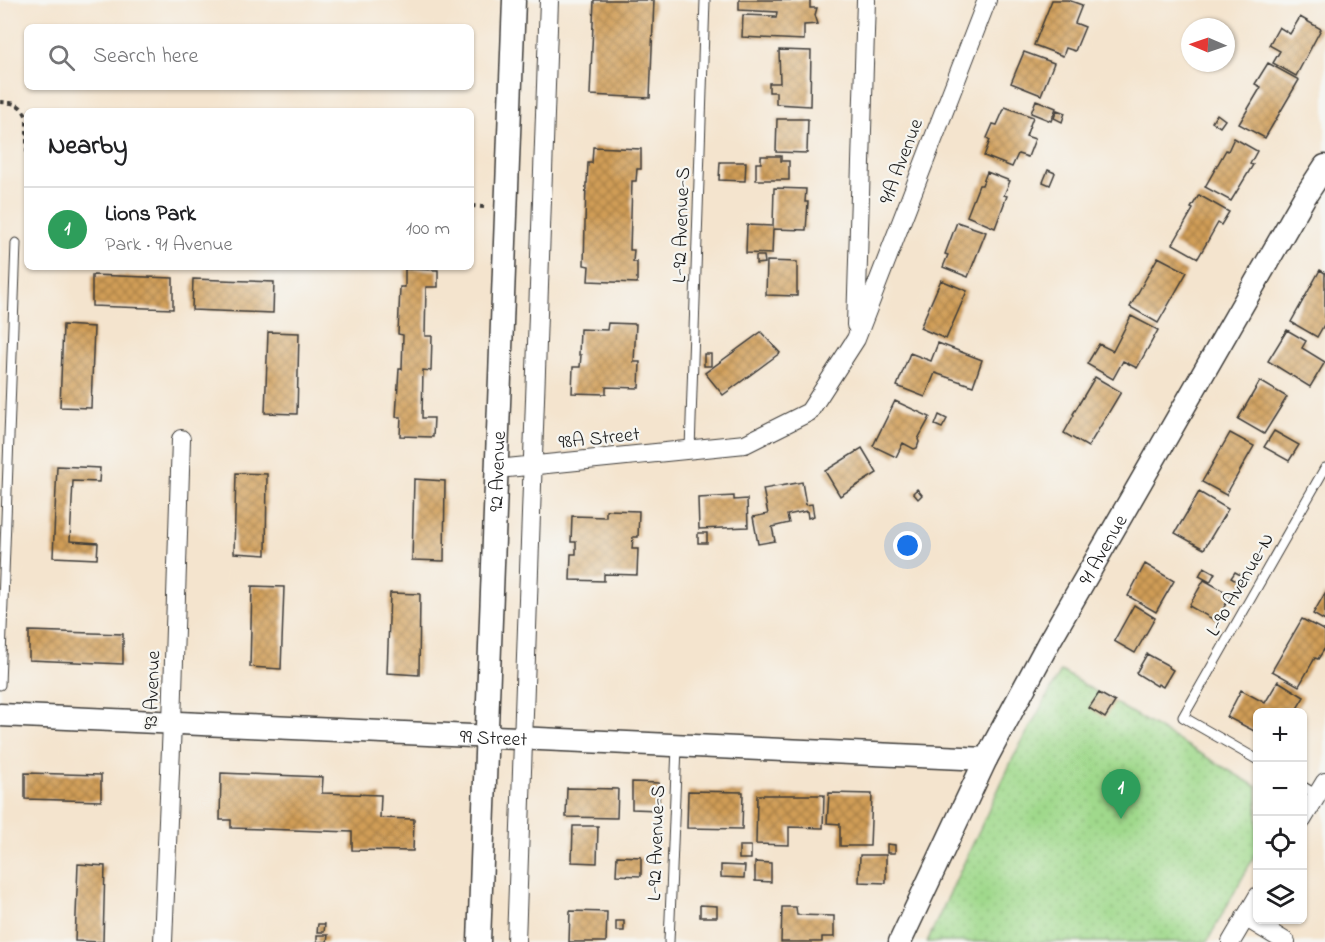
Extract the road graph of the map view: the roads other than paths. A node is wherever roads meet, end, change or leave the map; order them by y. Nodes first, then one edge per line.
1 (514, 0) edge
2 (549, 0) edge
3 (705, 0) edge
4 (866, 0) edge
5 (987, 0) edge
6 (1325, 166) edge
7 (16, 243) dead end
8 (856, 339) junction
9 (181, 439) dead end
10 (698, 450) junction
11 (533, 466) junction
12 (1325, 468) edge
13 (497, 469) junction
14 (0, 685) edge
15 (0, 715) edge
16 (172, 723) junction
17 (486, 736) junction
18 (524, 738) junction
19 (677, 745) junction
20 (1253, 758) edge
21 (986, 759) junction
22 (1315, 788) edge
23 (1304, 816) edge
24 (1253, 904) edge
25 (1245, 917) junction
26 (163, 942) edge
27 (479, 942) edge
28 (516, 942) edge
29 (669, 942) edge
30 (900, 942) edge
31 (1231, 942) edge
32 (1286, 942) edge

1 - 13 street, 92 Avenue
2 - 11 street, 92 Avenue
3 - 10 lane, L-92 Avenue-S
4 - 8 street, 91A Avenue
5 - 8 street, 91A Avenue
6 - 21 street, 91 Avenue
7 - 14 lane
8 - 10 street, 91A Avenue
9 - 16 street, 93 Avenue
10 - 11 street, 98A Street
11 - 13 street, 98A Street
11 - 18 street, 92 Avenue
12 - 20 lane, L-90 Avenue-N
13 - 17 street, 92 Avenue
15 - 16 street, 99 Street
16 - 17 street, 99 Street
16 - 26 street, 93 Avenue
17 - 18 street, 99 Street
17 - 27 street, 92 Avenue
18 - 19 street, 99 Street
18 - 28 street, 92 Avenue
19 - 21 street, 99 Street
19 - 29 lane, L-92 Avenue-S
21 - 30 street, 91 Avenue
22 - 23 street
24 - 25 street
25 - 31 street
25 - 32 street

